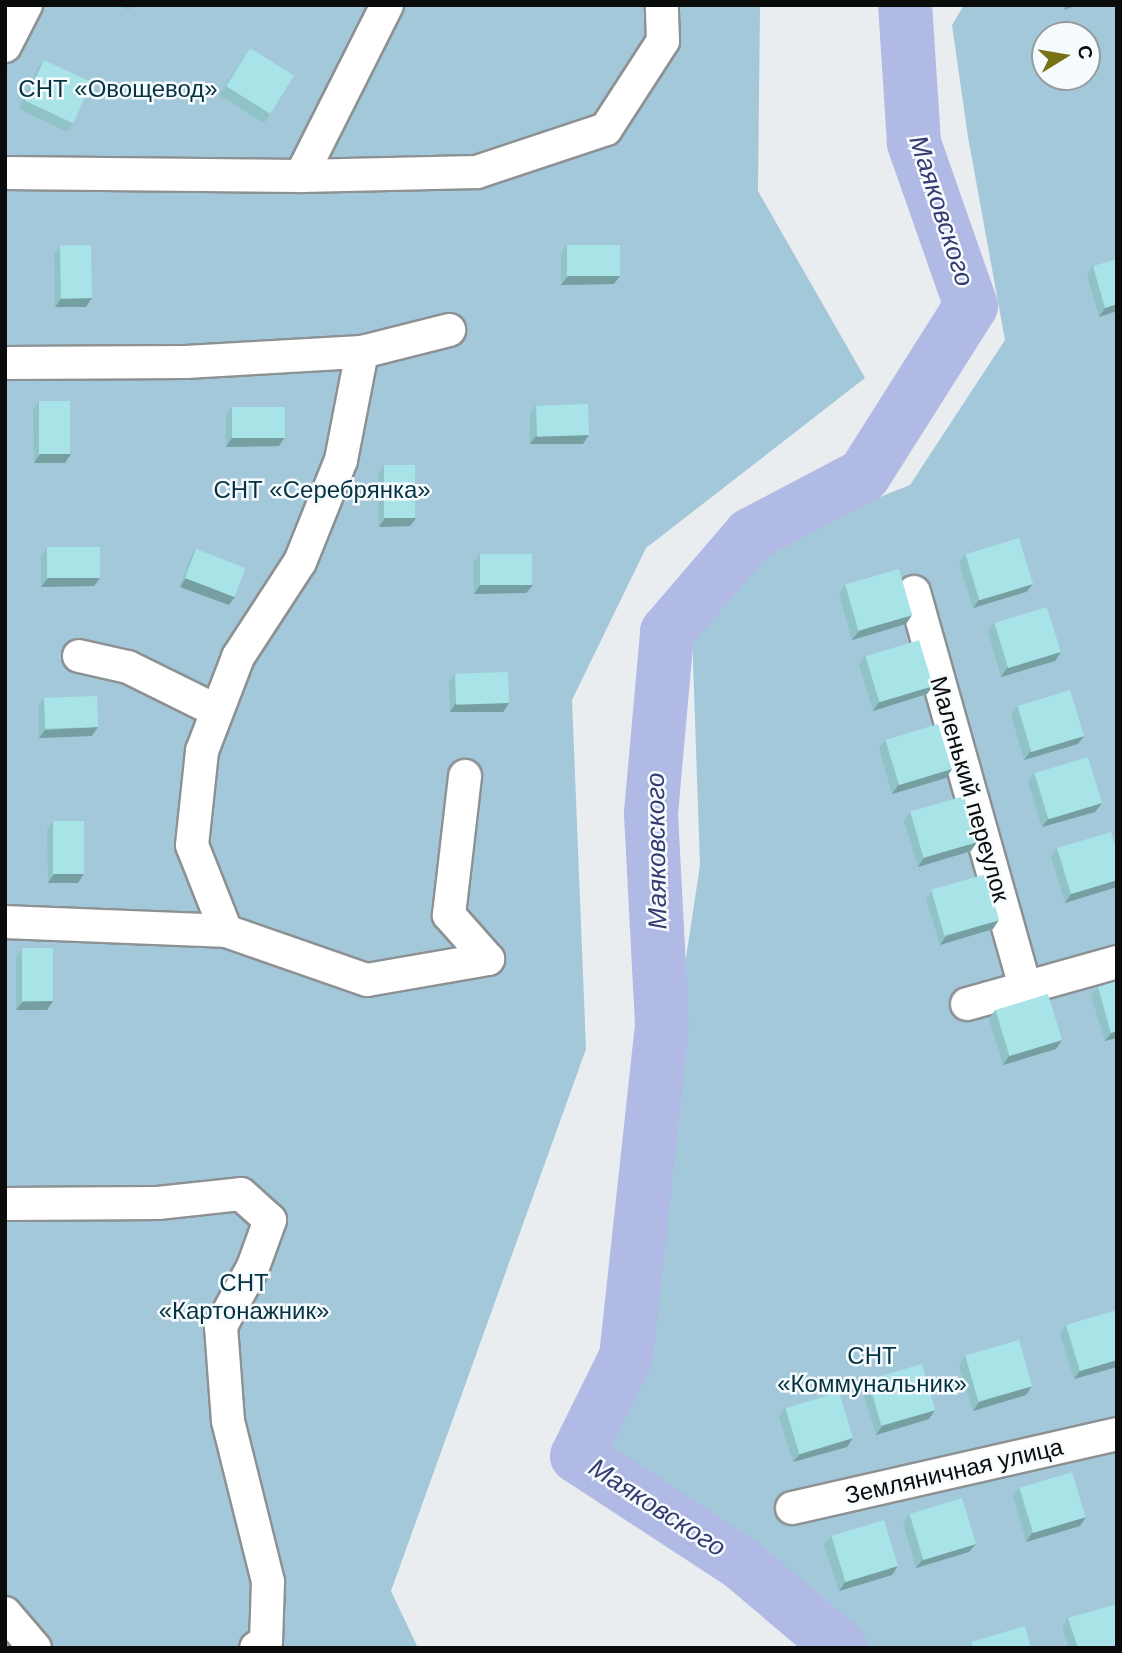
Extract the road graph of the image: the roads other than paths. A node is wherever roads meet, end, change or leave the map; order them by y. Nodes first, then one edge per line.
1 (26, 5) edge
2 (387, 5) edge
3 (662, 5) edge
4 (5, 46) edge
5 (5, 173) edge
6 (301, 176) junction
7 (449, 330) dead end
8 (362, 352) junction
9 (5, 363) edge
10 (914, 592) dead end
11 (79, 656) dead end
12 (217, 711) junction
13 (465, 776) dead end
14 (5, 922) edge
15 (226, 931) junction
16 (1117, 962) edge
17 (1025, 986) junction
18 (967, 1004) dead end
19 (5, 1204) edge
20 (1117, 1434) edge
21 (792, 1508) dead end
22 (5, 1614) edge
23 (34, 1648) edge
24 (256, 1648) edge

1 - 4 street
2 - 6 street
3 - 6 street
5 - 6 street
7 - 8 street
8 - 9 street
8 - 12 street
10 - 17 street, Маленький переулок
11 - 12 street
12 - 15 street
13 - 15 street
14 - 15 street
16 - 17 street
17 - 18 street
19 - 24 street
20 - 21 street, Земляничная улица
22 - 23 street

